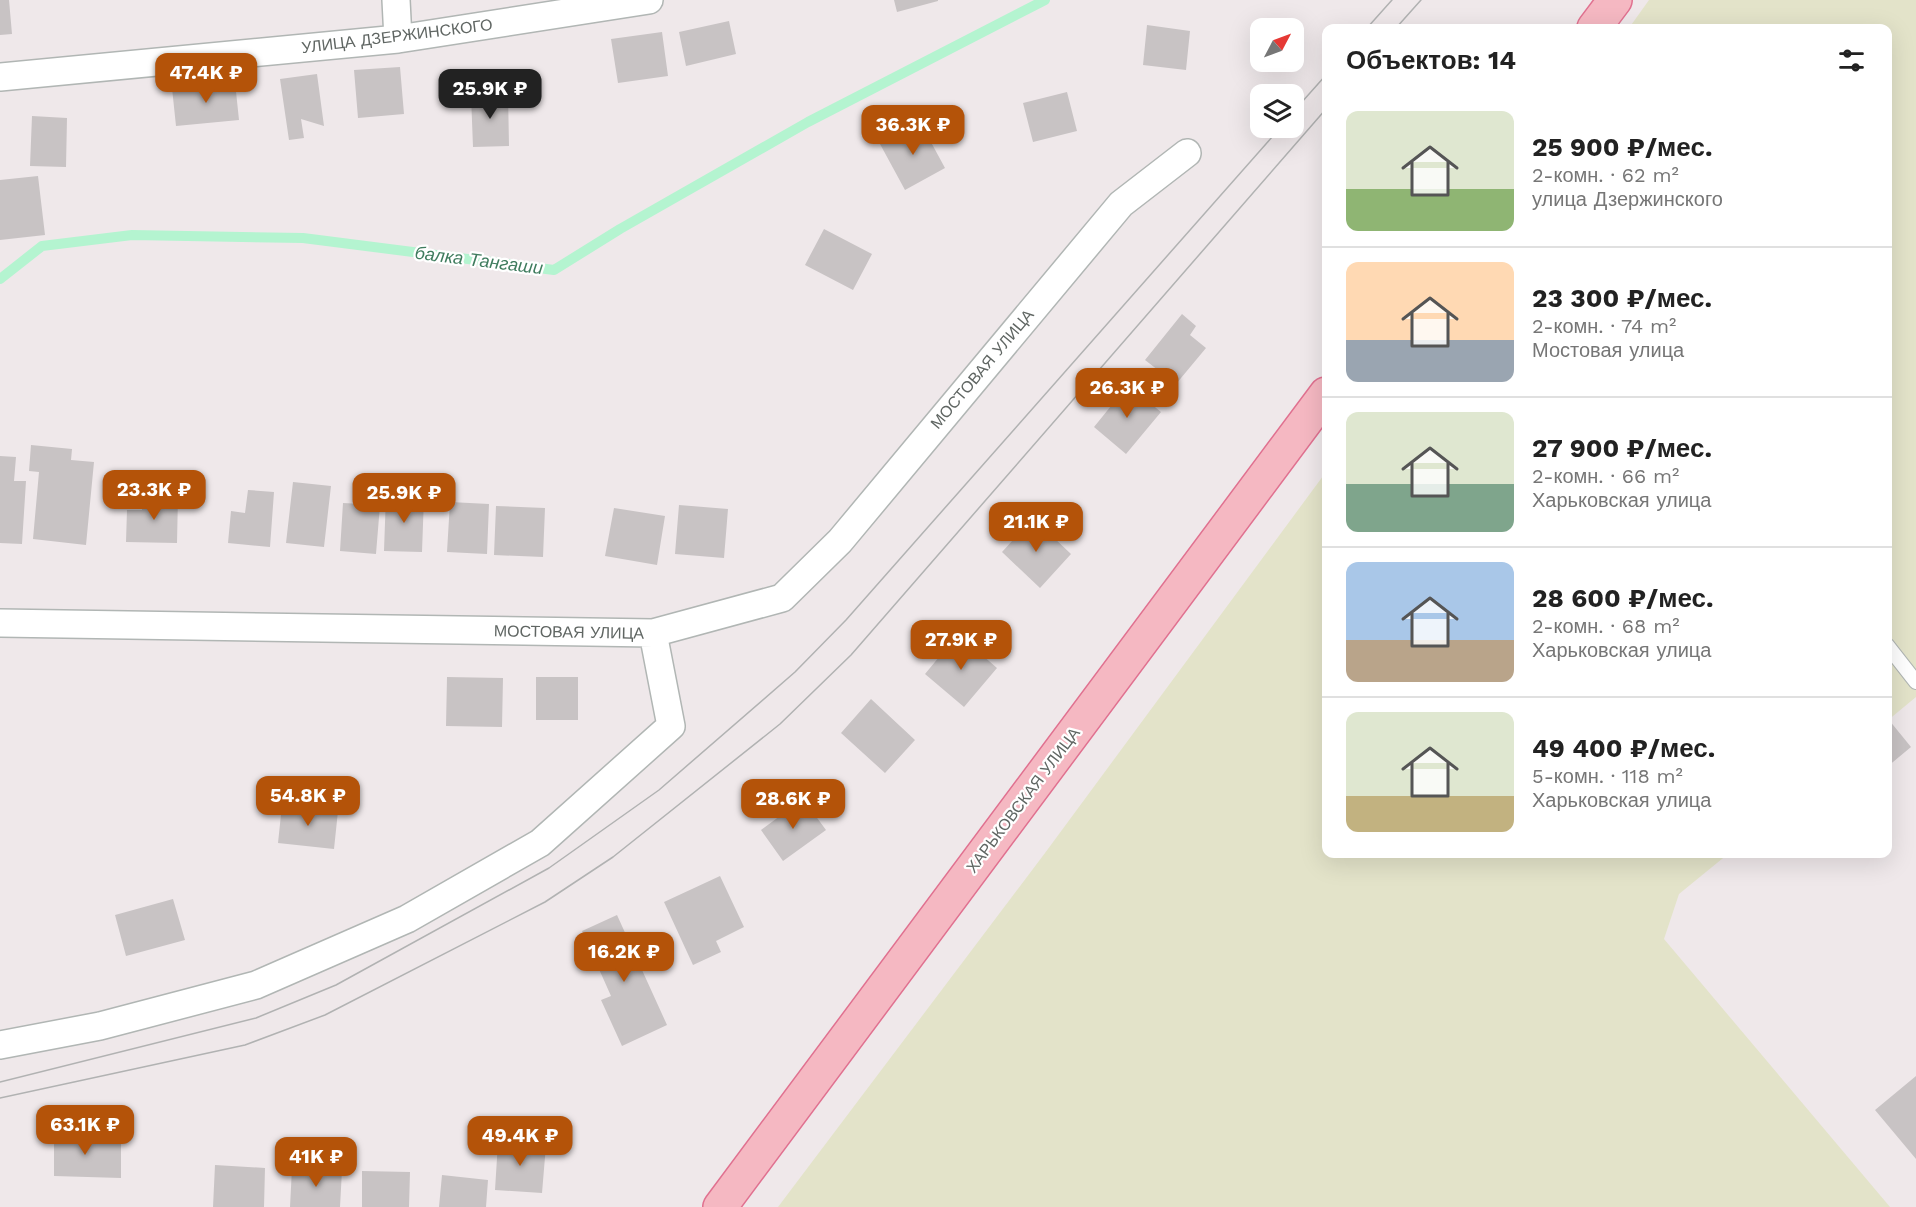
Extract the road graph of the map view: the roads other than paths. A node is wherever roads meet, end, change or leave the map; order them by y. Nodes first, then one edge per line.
1 (396, 0) edge
2 (649, 0) edge
3 (1615, 0) edge
4 (1597, 24) edge
5 (398, 39) junction
6 (0, 77) edge
7 (1187, 153) dead end
8 (1322, 399) edge
9 (0, 623) edge
10 (653, 633) junction
11 (1892, 651) edge
12 (1916, 682) edge
13 (0, 1045) edge
14 (720, 1207) edge

1 - 5 street
2 - 5 street, УЛИЦА ДЗЕРЖИНСКОГО
3 - 4 main road
5 - 6 street, УЛИЦА ДЗЕРЖИНСКОГО
7 - 10 street, МОСТОВАЯ УЛИЦА
8 - 14 main road, ХАРЬКОВСКАЯ УЛИЦА
9 - 10 street, МОСТОВАЯ УЛИЦА
10 - 13 street
11 - 12 lane

